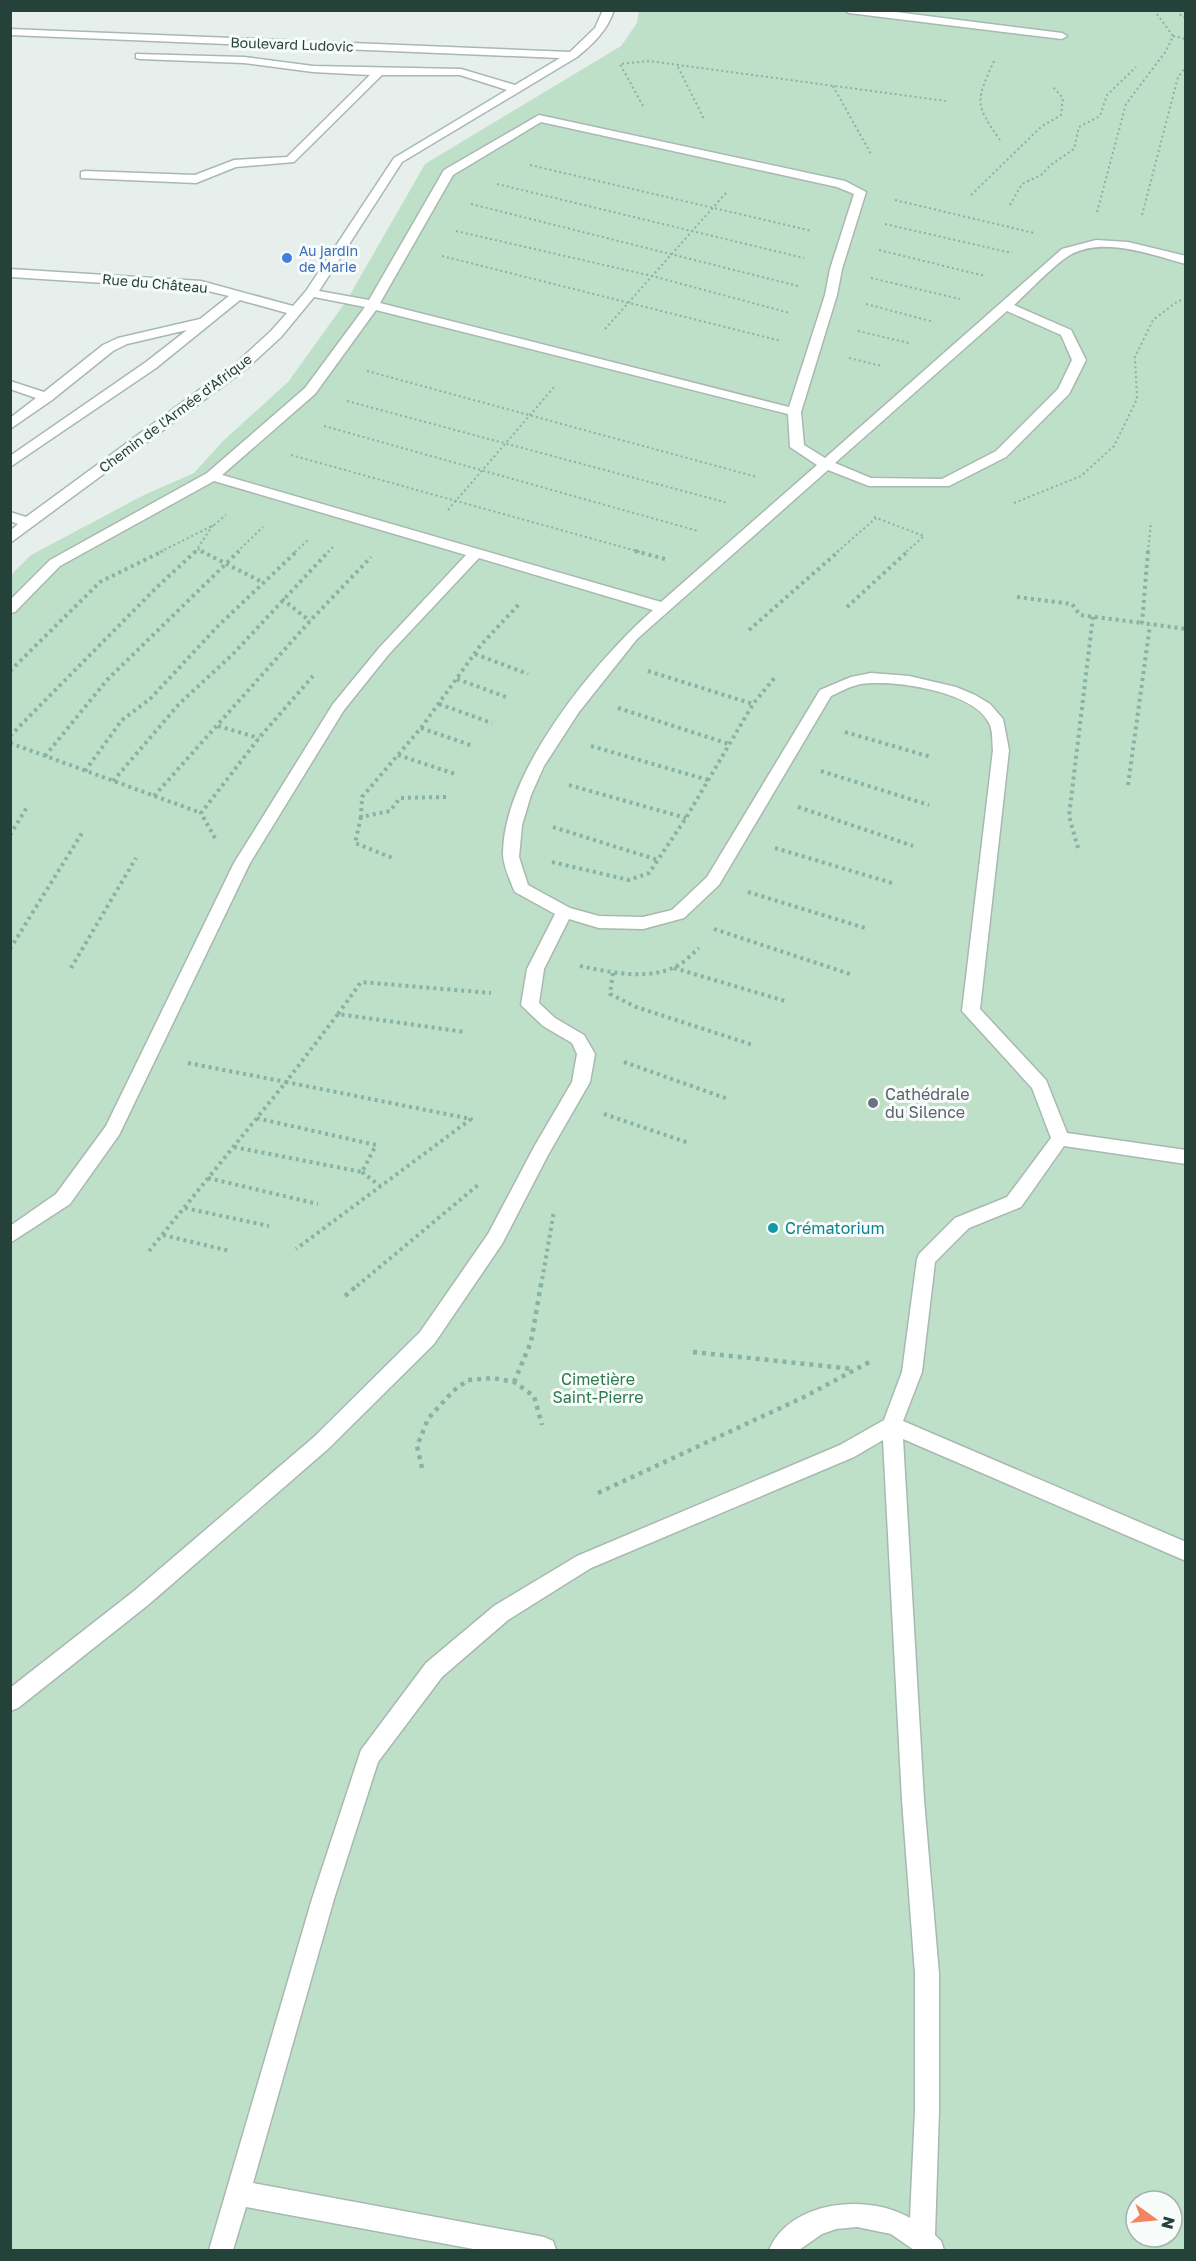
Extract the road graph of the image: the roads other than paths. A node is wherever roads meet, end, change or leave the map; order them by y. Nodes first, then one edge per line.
1 (609, 10) edge
2 (849, 10) edge
3 (10, 32) edge
4 (1062, 36) dead end
5 (573, 55) junction
6 (141, 56) dead end
7 (379, 72) junction
8 (517, 89) junction
9 (85, 175) dead end
10 (1185, 260) edge
11 (10, 273) edge
12 (311, 293) junction
13 (237, 296) junction
14 (373, 305) junction
15 (1006, 306) junction
16 (296, 311) junction
17 (205, 322) junction
18 (10, 385) edge
19 (47, 397) junction
20 (794, 412) junction
21 (10, 425) edge
22 (10, 463) edge
23 (827, 465) junction
24 (212, 476) junction
25 (10, 516) edge
26 (28, 523) junction
27 (10, 539) edge
28 (477, 553) junction
29 (664, 608) junction
30 (10, 609) edge
31 (564, 912) junction
32 (1060, 1139) junction
33 (1185, 1157) edge
34 (10, 1236) edge
35 (892, 1425) junction
36 (1185, 1552) edge
37 (10, 1701) edge
38 (238, 2193) junction
39 (927, 2245) edge
40 (221, 2250) edge
41 (544, 2250) edge
42 (782, 2250) edge

1 - 5 street, Chemin de l'Armée d'Afrique
2 - 4 street
3 - 5 street, Boulevard Ludovic
5 - 8 street, Chemin de l'Armée d'Afrique
6 - 7 street
7 - 8 street
7 - 9 street
8 - 12 street, Chemin de l'Armée d'Afrique
10 - 15 street
11 - 13 street, Rue du Château
12 - 14 street
12 - 16 street, Chemin de l'Armée d'Afrique
13 - 16 street, Rue du Château
13 - 17 street
14 - 20 street
14 - 20 street
14 - 24 street
15 - 23 street
15 - 23 street
16 - 26 street, Chemin de l'Armée d'Afrique
17 - 19 street
17 - 22 street
18 - 19 street
19 - 21 street
20 - 23 street
23 - 29 street
24 - 28 street
24 - 30 street
25 - 26 street
26 - 27 street, Chemin de l'Armée d'Afrique
28 - 29 street
28 - 34 street
29 - 31 street
31 - 32 street
31 - 37 street
32 - 33 street
32 - 35 street
35 - 36 street
35 - 38 street
35 - 39 street
38 - 40 street
38 - 41 street
39 - 42 street

